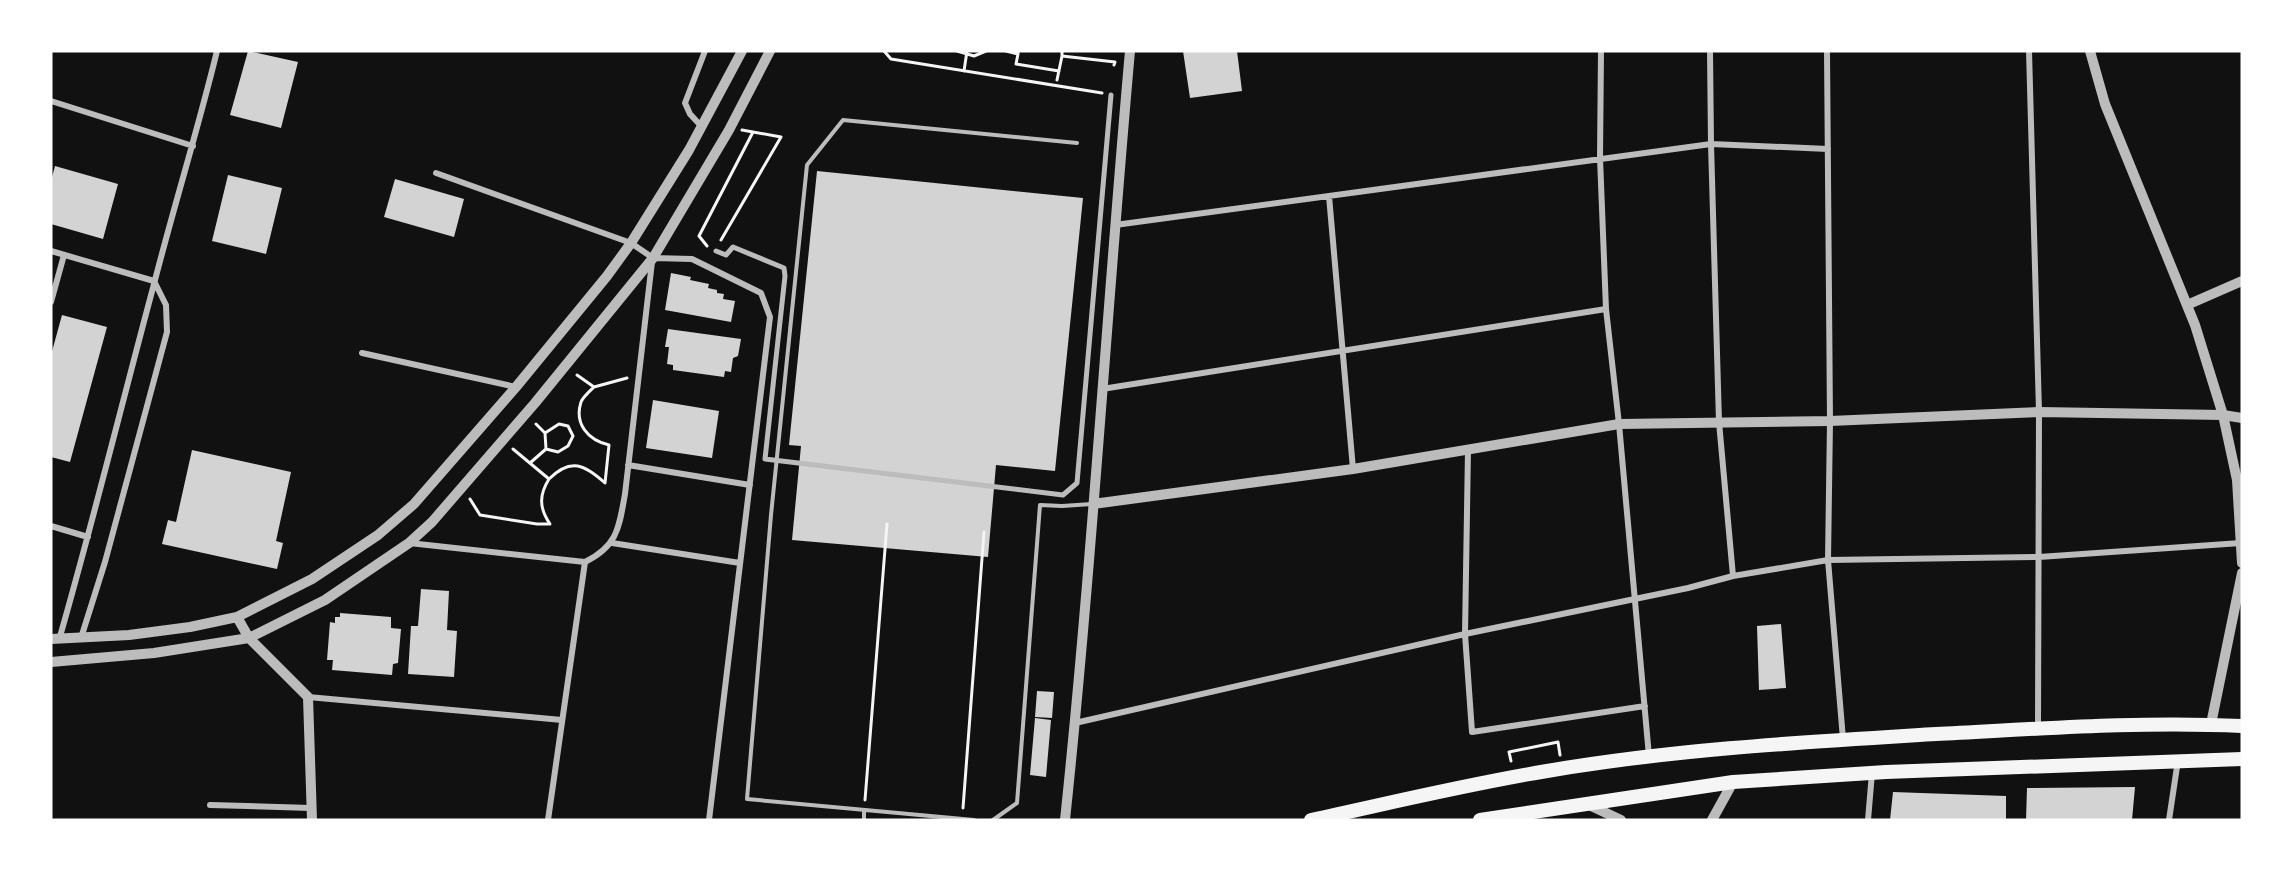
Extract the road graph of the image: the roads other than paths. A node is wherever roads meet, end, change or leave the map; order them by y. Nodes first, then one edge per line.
1 (217, 51) edge
2 (705, 51) edge
3 (742, 51) edge
4 (771, 51) edge
5 (1130, 51) edge
6 (1601, 51) edge
7 (1710, 51) edge
8 (1827, 51) edge
9 (2029, 51) edge
10 (2090, 51) edge
11 (1111, 95) road end
12 (51, 101) edge
13 (702, 128) junction
14 (1077, 143) dead end
15 (1711, 144) junction
16 (193, 146) junction
17 (1828, 149) junction
18 (1600, 158) junction
19 (436, 173) dead end
20 (1329, 196) junction
21 (1114, 225) junction
22 (631, 243) junction
23 (51, 251) edge
24 (716, 251) road end
25 (64, 255) junction
26 (653, 258) junction
27 (154, 281) junction
28 (2242, 281) edge
29 (51, 302) edge
30 (2187, 305) junction
31 (1606, 309) junction
32 (1343, 350) junction
33 (362, 353) dead end
34 (516, 387) junction
35 (1102, 389) junction
36 (2039, 412) junction
37 (2223, 415) junction
38 (2242, 418) edge
39 (1830, 421) junction
40 (1719, 422) junction
41 (1619, 424) junction
42 (1468, 450) junction
43 (777, 460) junction
44 (628, 465) junction
45 (1353, 469) junction
46 (750, 485) junction
47 (1093, 504) junction
48 (51, 526) edge
49 (88, 537) junction
50 (409, 543) junction
51 (612, 543) junction
52 (2241, 543) edge
53 (2038, 557) junction
54 (1828, 560) junction
55 (585, 561) junction
56 (740, 563) junction
57 (2242, 563) edge
58 (2242, 573) edge
59 (1733, 576) junction
60 (1635, 597) junction
61 (237, 616) junction
62 (1465, 634) junction
63 (249, 638) junction
64 (81, 639) junction
65 (55, 640) edge
66 (51, 662) edge
67 (308, 697) junction
68 (1645, 706) junction
69 (562, 720) junction
70 (1075, 723) junction
71 (2211, 724) junction
72 (2242, 726) edge
73 (2038, 728) junction
74 (1843, 739) junction
75 (1649, 757) junction
76 (2242, 759) edge
77 (2178, 760) junction
78 (1872, 773) junction
79 (1733, 782) junction
80 (1587, 804) junction
81 (210, 805) dead end
82 (311, 808) junction
83 (864, 810) junction
84 (885, 812) junction
85 (962, 819) edge
86 (312, 820) edge
87 (548, 820) edge
88 (709, 820) edge
89 (864, 820) edge
90 (885, 820) edge
91 (974, 820) edge
92 (993, 820) edge
93 (1065, 820) edge
94 (1311, 820) edge
95 (1480, 820) edge
96 (1621, 820) edge
97 (1712, 820) edge
98 (1868, 820) edge
99 (2169, 820) edge

1 - 16 street
2 - 13 street
3 - 13 street
4 - 26 street
5 - 21 street
6 - 18 street
7 - 15 street
8 - 17 street
9 - 36 street
10 - 30 street
11 - 43 street
12 - 16 street
13 - 22 street
14 - 43 lane
15 - 17 street
15 - 18 street
15 - 40 street
16 - 27 street
17 - 39 street
18 - 20 street
18 - 31 street
19 - 22 street
20 - 21 street
20 - 32 street
21 - 35 street
22 - 26 street
22 - 34 street
23 - 25 street
24 - 43 street
25 - 27 street
25 - 29 street
26 - 44 street
26 - 46 street
26 - 50 street
27 - 49 street
27 - 64 street
28 - 30 street
30 - 37 street
31 - 32 street
31 - 41 street
32 - 35 street
32 - 45 street
33 - 34 street
34 - 61 street
35 - 47 street
36 - 37 street
36 - 39 street
36 - 53 street
37 - 38 street
37 - 52 street
39 - 40 street
39 - 54 street
40 - 41 street
40 - 59 street
41 - 42 street
41 - 60 street
42 - 45 street
42 - 62 street
43 - 83 lane
44 - 46 street
44 - 51 street
45 - 47 street
46 - 56 street
47 - 70 street
47 - 92 lane
48 - 49 street
49 - 65 street
50 - 55 street
50 - 63 street
51 - 55 street
51 - 56 street
52 - 53 street
52 - 57 street
53 - 54 street
53 - 73 street
54 - 59 street
54 - 74 street
55 - 69 street
56 - 88 street
58 - 71 street
59 - 60 street
60 - 62 street
60 - 68 street
61 - 63 street
61 - 64 street
62 - 68 street
62 - 70 street
63 - 66 street
63 - 67 street
64 - 65 street
67 - 69 street
67 - 82 street
68 - 75 street
69 - 87 street
70 - 93 street
71 - 72 highway
71 - 73 highway
73 - 74 highway
74 - 75 highway
75 - 94 highway
76 - 77 highway
77 - 78 highway
77 - 99 street
78 - 79 highway
78 - 98 street
79 - 80 highway
79 - 97 street
80 - 95 highway
80 - 96 street
81 - 82 street
82 - 86 street
83 - 84 lane
83 - 89 lane
84 - 85 lane
84 - 90 lane
85 - 91 lane

